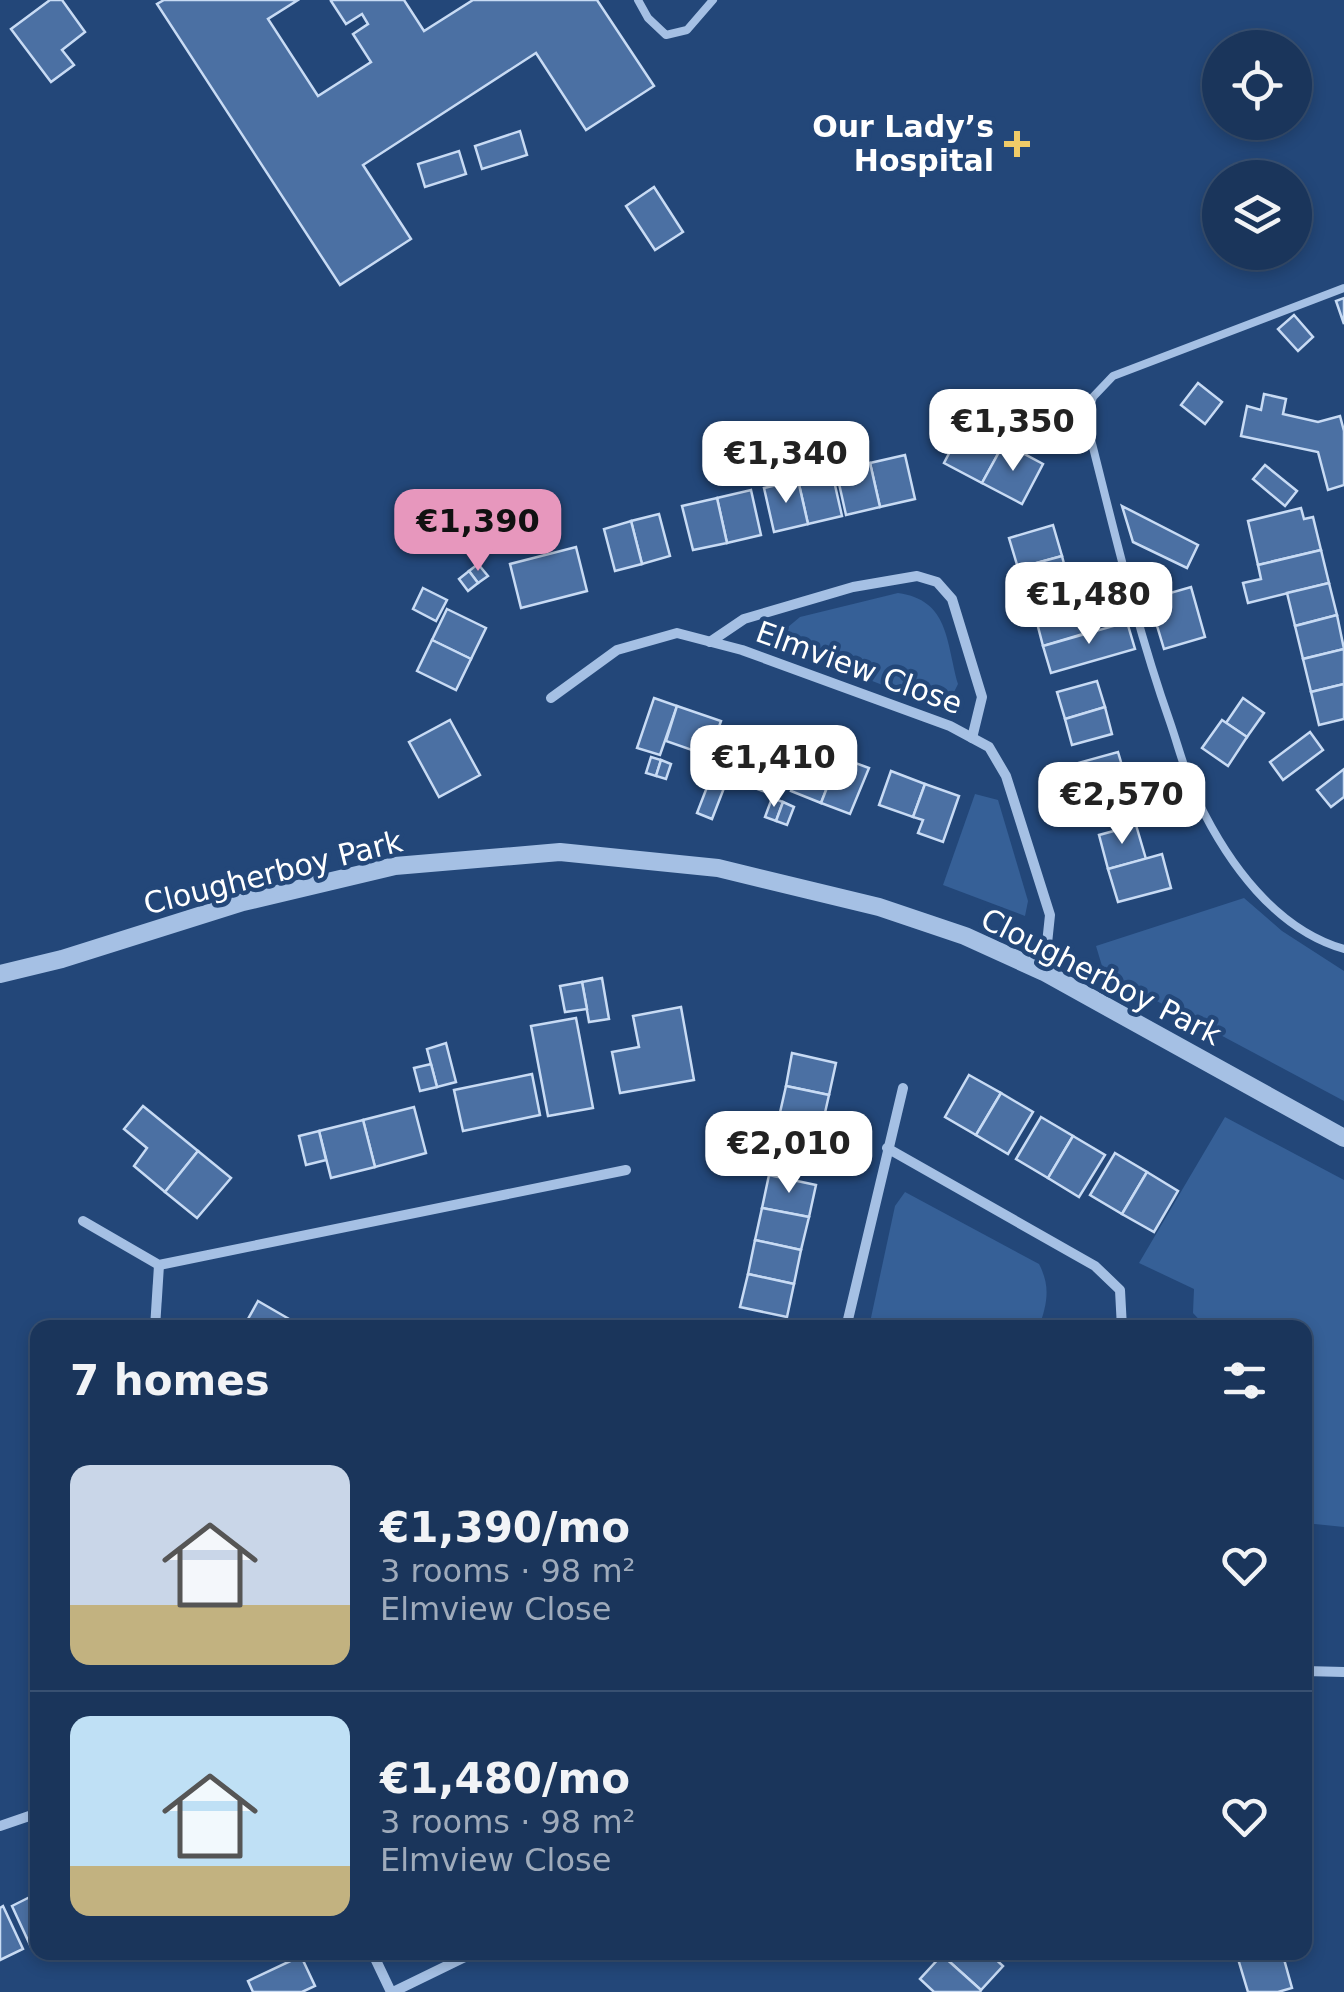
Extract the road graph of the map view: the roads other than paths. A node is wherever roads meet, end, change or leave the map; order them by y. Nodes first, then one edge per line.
1 (638, 0) edge
2 (713, 0) edge
3 (1344, 288) edge
4 (710, 642) junction
5 (552, 698) dead end
6 (972, 738) junction
7 (1344, 950) edge
8 (1044, 972) junction
9 (0, 974) edge
10 (903, 1088) dead end
11 (1344, 1138) edge
12 (887, 1148) junction
13 (626, 1170) dead end
14 (83, 1222) dead end
15 (159, 1265) junction
16 (156, 1320) edge
17 (848, 1320) edge
18 (1122, 1320) edge
19 (1312, 1671) edge
20 (1344, 1672) edge
21 (30, 1816) edge
22 (0, 1826) edge
23 (376, 1960) edge
24 (459, 1960) edge
25 (392, 1992) edge

1 - 2 lane
3 - 7 lane
4 - 5 street, Elmview Close
4 - 6 street, Elmview Close
4 - 6 street
6 - 8 street, Elmview Close
8 - 9 street, Clougherboy Park
8 - 11 street, Clougherboy Park
10 - 12 street
12 - 17 street
12 - 18 street
13 - 15 street
14 - 15 street
15 - 16 street
19 - 20 street
21 - 22 street
23 - 25 street
24 - 25 street

